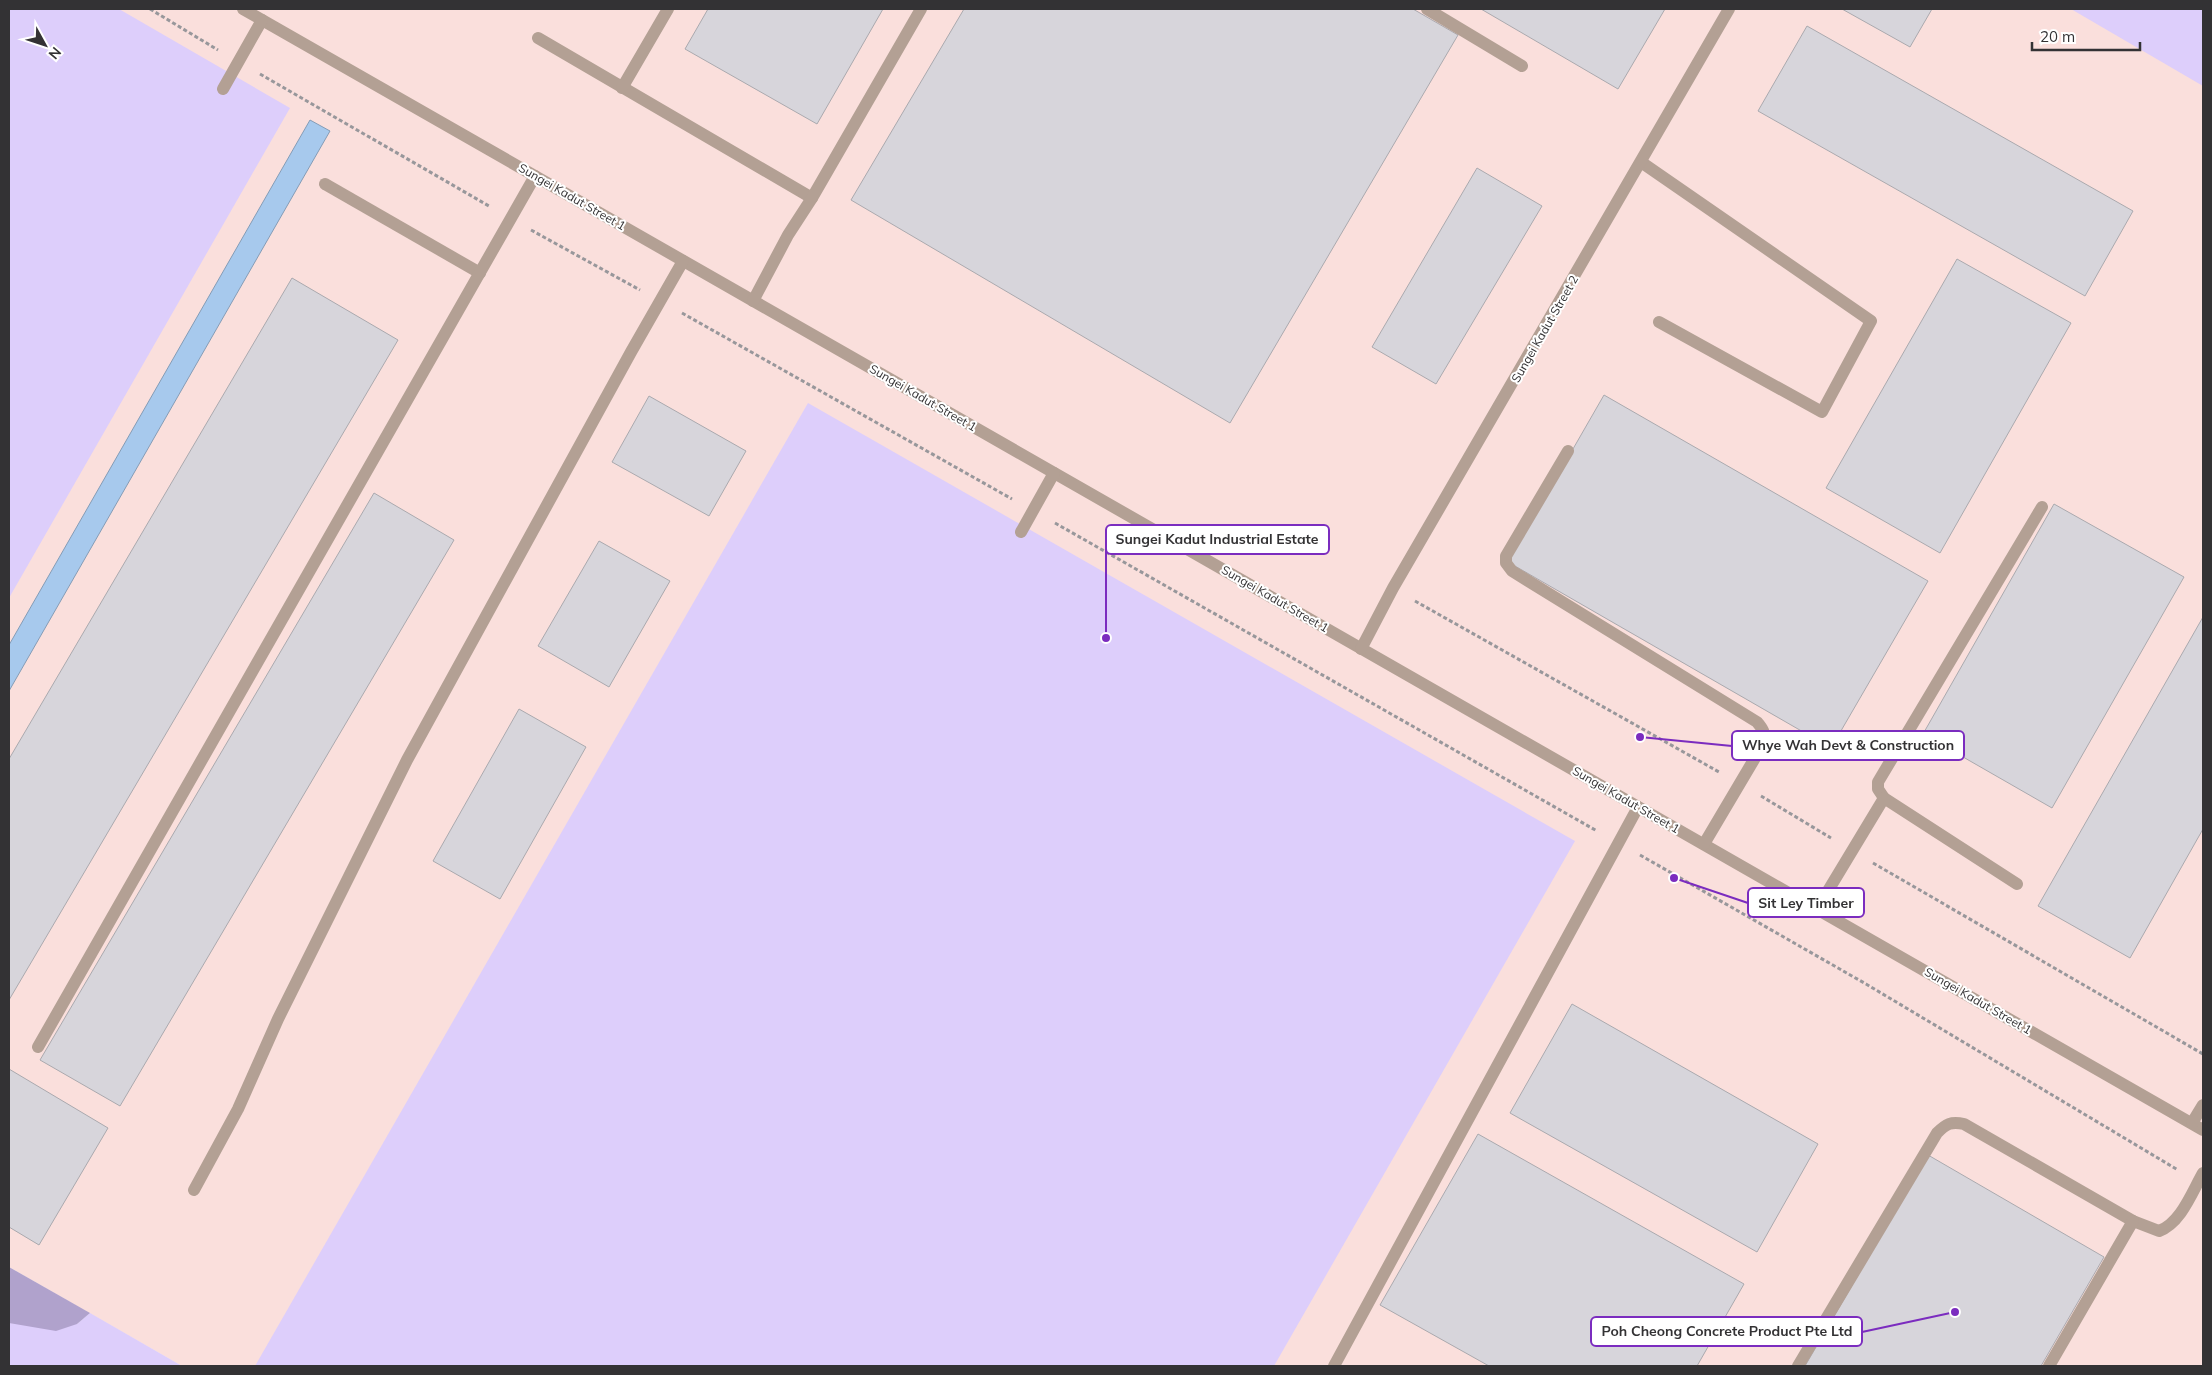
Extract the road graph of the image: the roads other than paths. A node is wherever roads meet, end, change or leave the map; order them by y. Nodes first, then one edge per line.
1 (242, 9) edge
2 (668, 9) edge
3 (921, 9) edge
4 (1428, 9) edge
5 (1730, 9) edge
6 (262, 20) junction
7 (538, 38) dead end
8 (1522, 66) dead end
9 (622, 88) junction
10 (223, 89) dead end
11 (1641, 162) junction
12 (535, 176) junction
13 (325, 184) dead end
14 (812, 198) junction
15 (684, 261) junction
16 (480, 273) junction
17 (753, 301) junction
18 (1659, 322) dead end
19 (1568, 451) dead end
20 (1054, 473) junction
21 (2042, 507) dead end
22 (1021, 532) dead end
23 (1361, 649) junction
24 (1884, 798) junction
25 (1638, 807) junction
26 (1704, 844) junction
27 (2017, 884) dead end
28 (1817, 909) junction
29 (38, 1047) dead end
30 (2203, 1105) edge
31 (2192, 1123) junction
32 (2203, 1130) edge
33 (2200, 1177) edge
34 (194, 1190) dead end
35 (2132, 1221) junction
36 (1334, 1366) edge
37 (1798, 1366) edge
38 (2049, 1366) edge

1 - 6 street, Sungei Kadut Street 1
2 - 9 street
3 - 14 street
4 - 8 street
5 - 11 street, Sungei Kadut Street 2
6 - 10 street
6 - 12 street, Sungei Kadut Street 1
7 - 9 street
9 - 14 street
11 - 18 street
11 - 23 street, Sungei Kadut Street 2
12 - 15 street, Sungei Kadut Street 1
12 - 16 street
13 - 16 street
14 - 17 street
15 - 17 street, Sungei Kadut Street 1
15 - 34 street
16 - 29 street
17 - 20 street, Sungei Kadut Street 1
19 - 26 street
20 - 22 street
20 - 23 street, Sungei Kadut Street 1
21 - 24 street
23 - 25 street, Sungei Kadut Street 1
24 - 27 street
24 - 28 street
25 - 26 street, Sungei Kadut Street 1
25 - 36 street
26 - 28 street, Sungei Kadut Street 1
28 - 31 street, Sungei Kadut Street 1
30 - 31 street
31 - 32 street, Sungei Kadut Street 1
33 - 35 street
35 - 37 street
35 - 38 street

